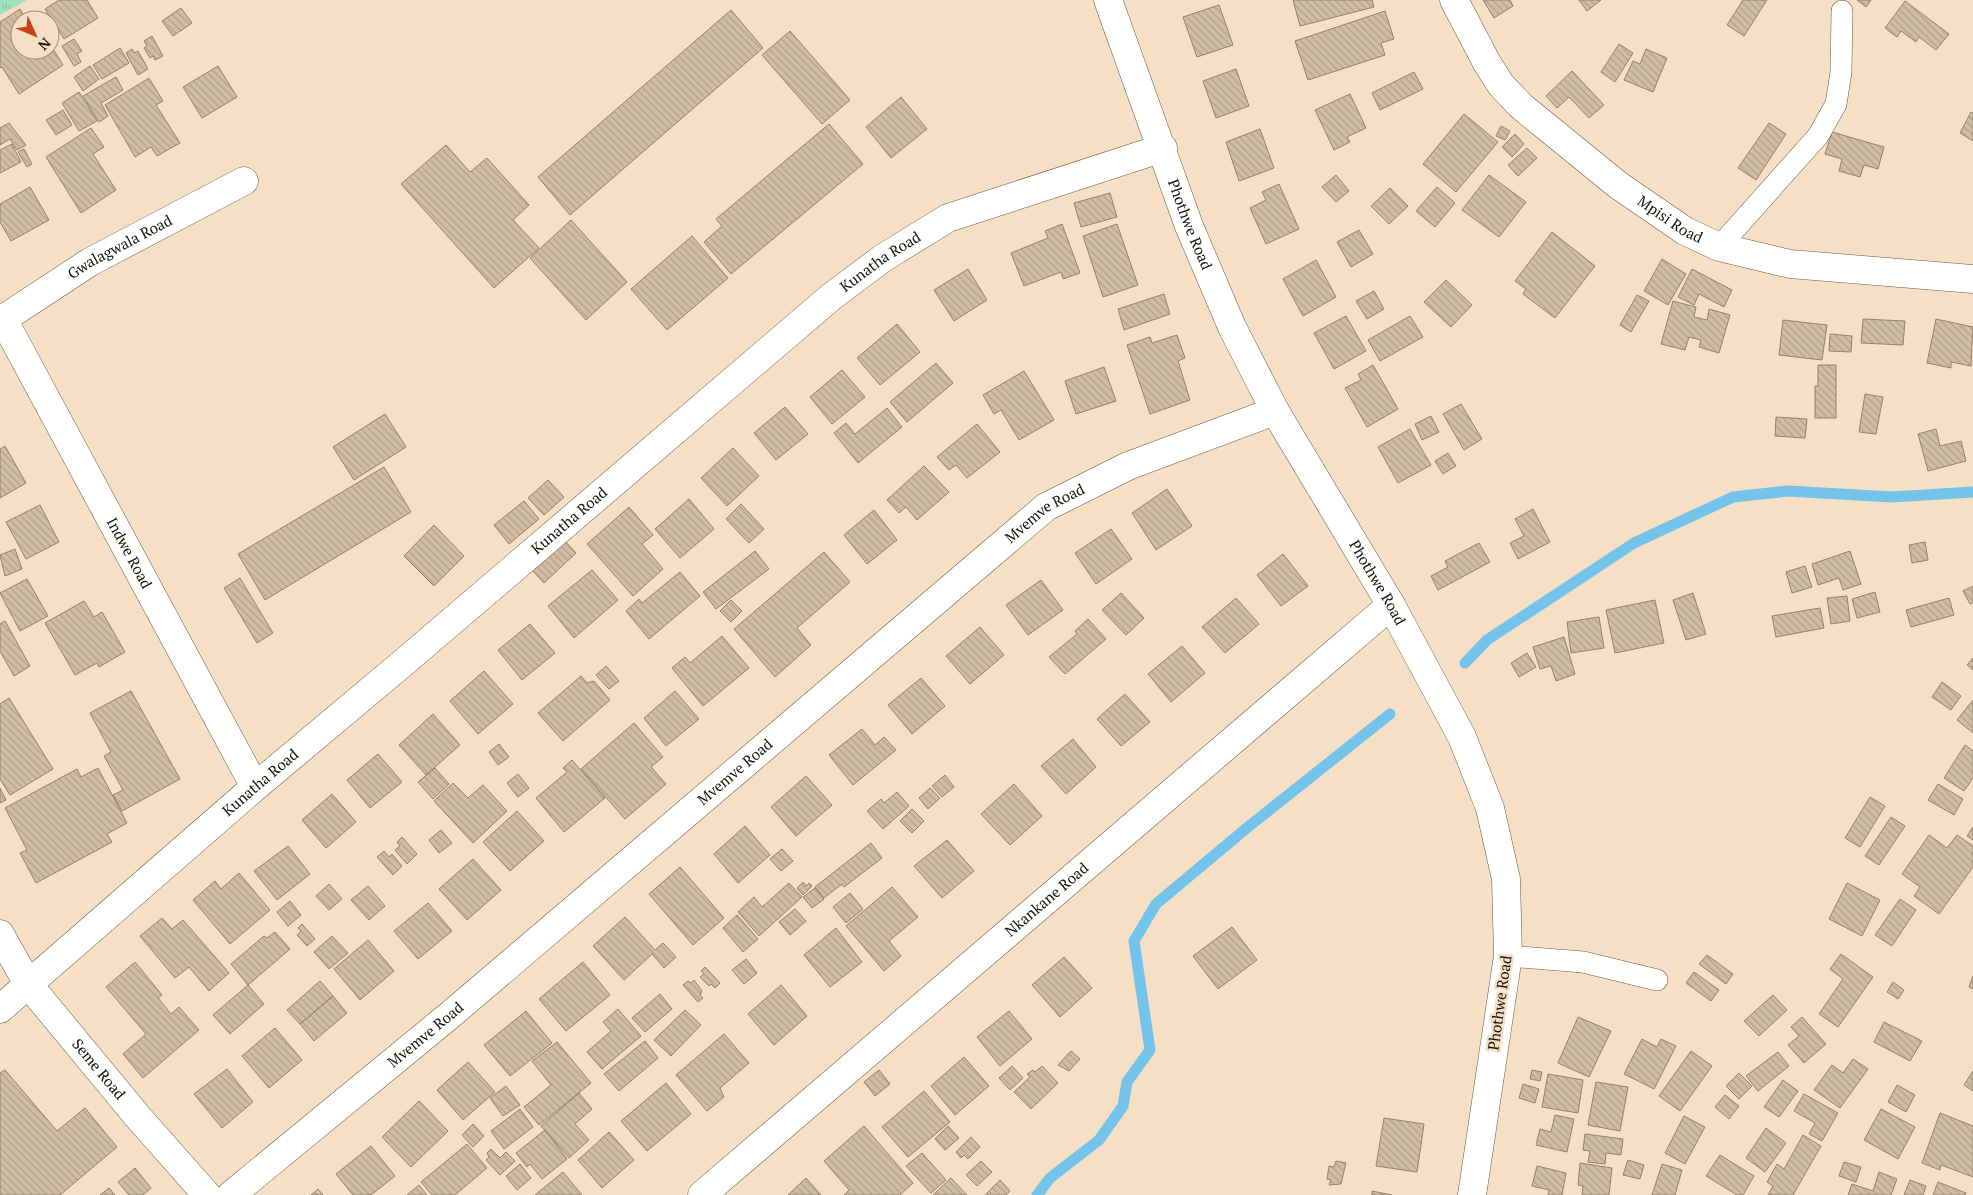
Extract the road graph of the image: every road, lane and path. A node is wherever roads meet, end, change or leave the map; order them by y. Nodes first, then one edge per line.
1 (1108, 0) edge
2 (1454, 0) edge
3 (1842, 11) dead end
4 (1163, 148) junction
5 (244, 181) dead end
6 (1718, 247) junction
7 (1973, 279) edge
8 (1, 320) edge
9 (1275, 411) junction
10 (1391, 605) junction
11 (255, 787) junction
12 (0, 934) edge
13 (1508, 956) junction
14 (1657, 980) dead end
15 (28, 984) junction
16 (0, 1010) edge
17 (207, 1195) edge
18 (231, 1195) edge
19 (702, 1195) edge
20 (1472, 1195) edge

1 - 4 street, Phothwe Road
2 - 6 street, Mpisi Road
3 - 6 lane
4 - 9 street, Phothwe Road
4 - 11 street, Kunatha Road
5 - 8 street, Gwalagwala Road
6 - 7 street, Mpisi Road
8 - 11 street, Indwe Road
9 - 10 street, Phothwe Road
9 - 18 street, Mvemve Road
10 - 13 street, Phothwe Road
10 - 19 street, Nkankane Road
11 - 15 street, Kunatha Road
12 - 15 street, Seme Road
13 - 14 lane
13 - 20 street, Phothwe Road
15 - 16 street, Kunatha Road
15 - 17 street, Seme Road

